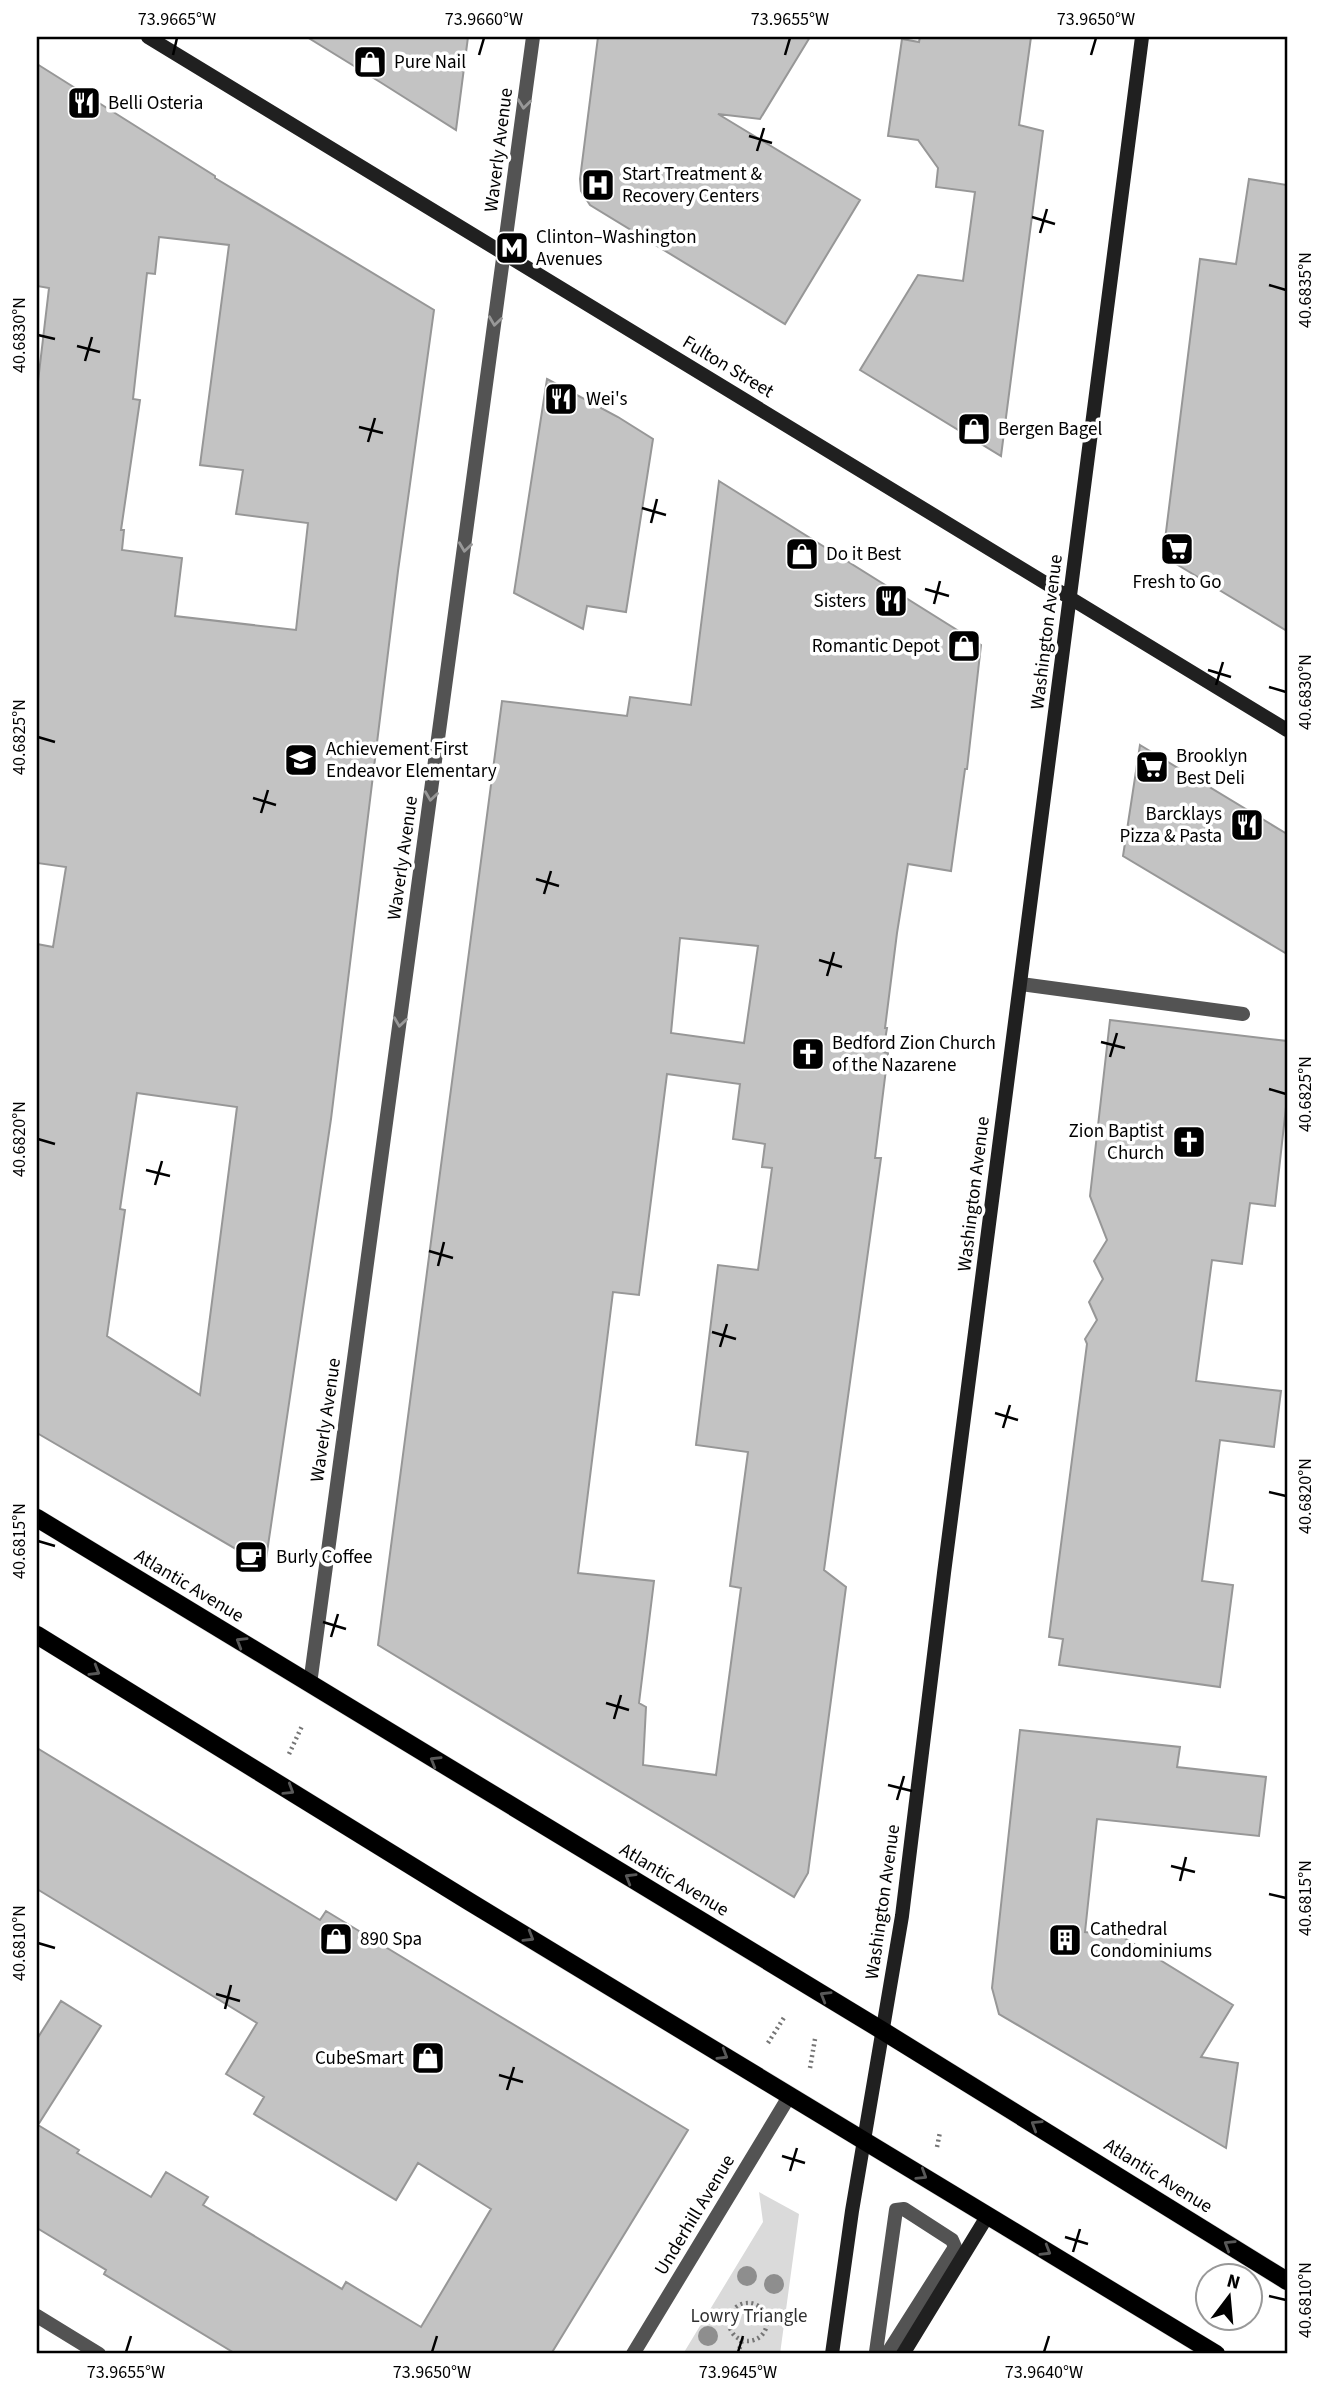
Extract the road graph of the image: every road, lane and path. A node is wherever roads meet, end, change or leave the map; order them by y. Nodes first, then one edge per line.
1 (148, 37) edge
2 (533, 37) edge
3 (1142, 37) edge
4 (505, 254) junction
5 (1070, 598) junction
6 (1287, 730) edge
7 (1021, 984) junction
8 (1243, 1014) dead end
9 (37, 1518) edge
10 (37, 1636) edge
11 (310, 1684) junction
12 (302, 1726) dead end
13 (288, 1756) dead end
14 (785, 2016) dead end
15 (883, 2031) junction
16 (815, 2039) dead end
17 (768, 2043) dead end
18 (810, 2068) dead end
19 (789, 2095) junction
20 (940, 2132) dead end
21 (864, 2140) junction
22 (937, 2147) dead end
23 (988, 2215) junction
24 (1287, 2281) edge
25 (37, 2316) edge
26 (742, 2340) junction
27 (99, 2354) edge
28 (633, 2354) edge
29 (738, 2354) edge
30 (832, 2354) edge
31 (877, 2354) edge
32 (887, 2354) edge
33 (903, 2354) edge
34 (1216, 2354) edge

1 - 4 main road, Fulton Street
2 -> 4 street, Waverly Avenue
3 - 5 main road, Washington Avenue
4 - 5 main road, Fulton Street
4 -> 11 street, Waverly Avenue
5 - 6 main road, Fulton Street
5 - 7 main road, Washington Avenue
7 - 8 street
7 - 15 main road, Washington Avenue
11 -> 9 main road, Atlantic Avenue
10 -> 19 main road
15 -> 11 main road, Atlantic Avenue
12 - 13 path
14 - 17 path
15 - 21 main road, Washington Avenue
24 -> 15 main road, Atlantic Avenue
16 - 18 path
19 - 21 main road
19 - 28 street, Underhill Avenue
20 - 22 path
21 -> 23 main road
21 - 30 main road, Washington Avenue
23 - 33 main road
23 -> 34 main road
25 - 27 street
26 - 26 path
26 - 29 path
31 - 32 street

